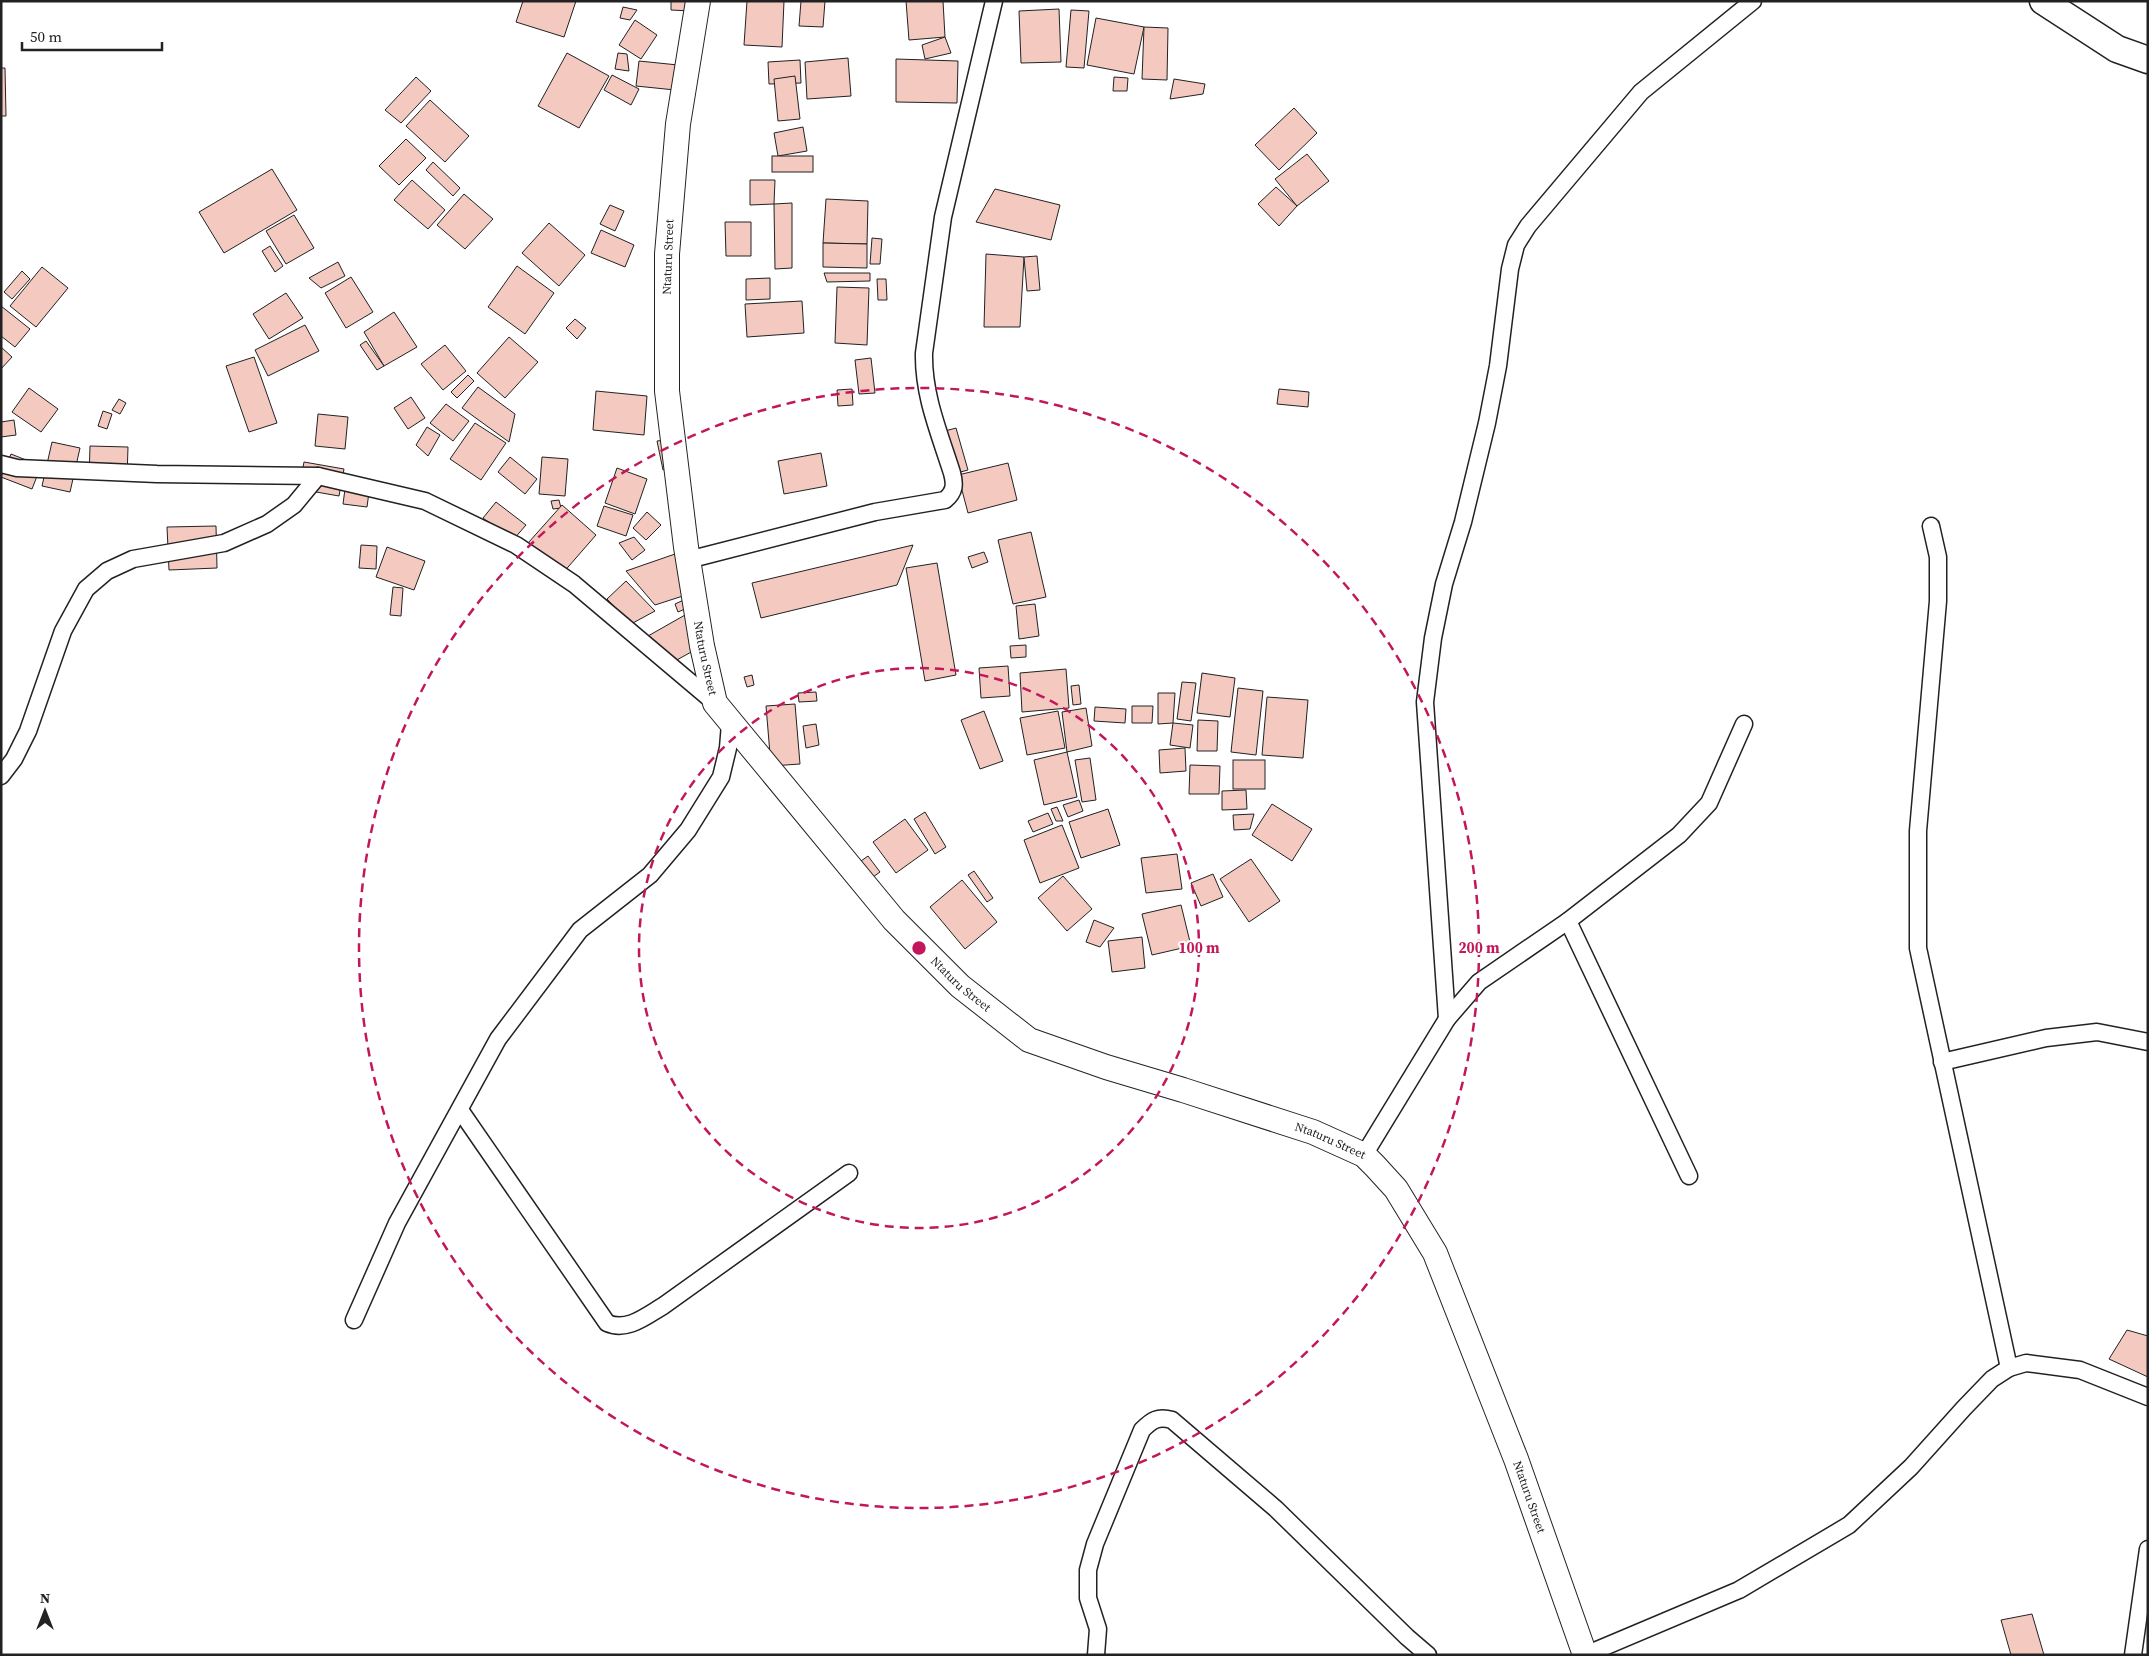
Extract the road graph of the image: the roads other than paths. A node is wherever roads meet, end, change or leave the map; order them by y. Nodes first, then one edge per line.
1 (698, 1) edge
2 (994, 1) edge
3 (1753, 1) edge
4 (2043, 1) edge
5 (2148, 60) edge
6 (1, 464) edge
7 (318, 476) junction
8 (1932, 526) dead end
9 (688, 560) junction
10 (715, 703) junction
11 (730, 724) junction
12 (1744, 724) dead end
13 (1, 776) edge
14 (1568, 921) junction
15 (1447, 1019) junction
16 (2148, 1042) edge
17 (1942, 1062) junction
18 (460, 1110) junction
19 (1364, 1155) junction
20 (849, 1173) dead end
21 (1689, 1176) dead end
22 (354, 1320) dead end
23 (2009, 1368) junction
24 (2148, 1397) edge
25 (2148, 1548) edge
26 (1096, 1655) edge
27 (1428, 1655) edge
28 (1585, 1655) edge
29 (2133, 1655) edge

1 - 9 street, Ntaturu Street
2 - 9 street
3 - 15 street
4 - 5 main road
6 - 7 street
7 - 10 street
7 - 13 street
8 - 17 street
9 - 10 street, Ntaturu Street
10 - 11 street, Ntaturu Street
11 - 18 street
11 - 19 street, Ntaturu Street
12 - 14 street
14 - 15 street
14 - 21 street
15 - 19 street
16 - 17 street
17 - 23 street
18 - 20 street
18 - 22 street
19 - 28 street, Ntaturu Street
23 - 24 street
23 - 28 street
25 - 29 street
26 - 27 street

